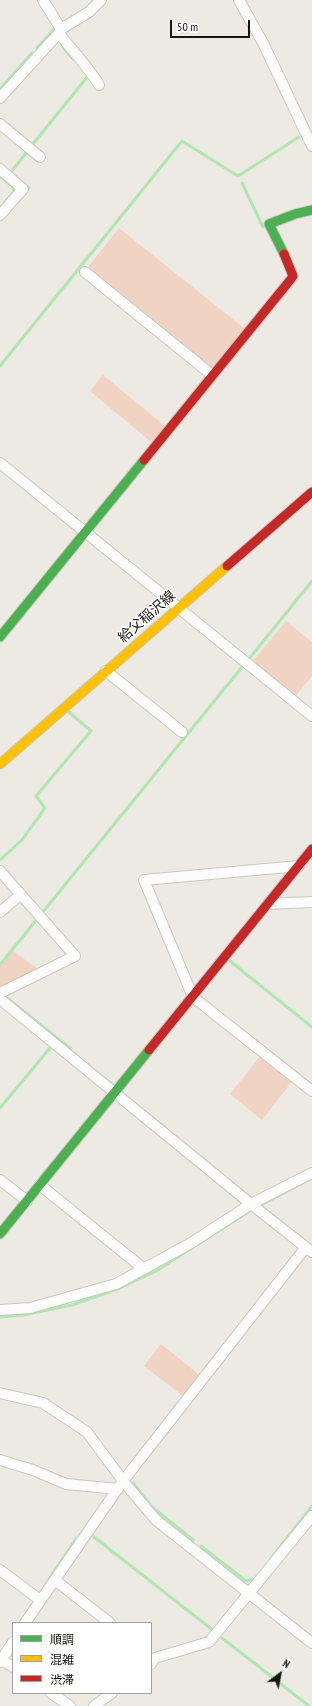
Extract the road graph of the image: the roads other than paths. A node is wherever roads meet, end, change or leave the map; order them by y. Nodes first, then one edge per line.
1 (43, 0) edge
2 (101, 0) edge
3 (239, 0) edge
4 (60, 31) junction
5 (99, 85) dead end
6 (0, 98) edge
7 (0, 124) edge
8 (312, 146) edge
9 (40, 157) dead end
10 (0, 169) edge
11 (312, 210) edge
12 (0, 215) edge
13 (85, 272) dead end
14 (212, 375) junction
15 (0, 463) edge
16 (312, 492) edge
17 (85, 532) junction
18 (178, 608) junction
19 (0, 637) edge
20 (106, 671) junction
21 (312, 716) edge
22 (182, 732) dead end
23 (0, 764) edge
24 (312, 849) edge
25 (299, 866) junction
26 (0, 871) edge
27 (20, 894) junction
28 (312, 902) edge
29 (268, 904) junction
30 (0, 912) edge
31 (0, 993) edge
32 (193, 996) junction
33 (0, 999) edge
34 (312, 1090) edge
35 (115, 1093) junction
36 (312, 1173) edge
37 (0, 1180) edge
38 (40, 1185) junction
39 (27, 1201) junction
40 (251, 1204) junction
41 (0, 1234) edge
42 (309, 1250) edge
43 (144, 1269) junction
44 (0, 1310) edge
45 (0, 1393) edge
46 (0, 1460) edge
47 (121, 1485) junction
48 (312, 1516) edge
49 (0, 1570) edge
50 (55, 1580) junction
51 (250, 1593) junction
52 (40, 1600) junction
53 (26, 1622) edge
54 (109, 1622) edge
55 (12, 1643) edge
56 (312, 1643) edge
57 (152, 1659) edge
58 (0, 1660) edge
59 (12, 1667) edge
60 (52, 1694) edge
61 (111, 1694) edge
62 (70, 1706) edge
63 (94, 1706) edge

1 - 4 street
2 - 4 street
3 - 8 street
4 - 5 street
4 - 6 street
7 - 9 street
10 - 12 street
11 - 14 street
13 - 14 street
14 - 17 street
15 - 17 street
16 - 18 street, 給父稲沢線
17 - 18 street
17 - 19 street
18 - 20 street, 給父稲沢線
18 - 21 street
20 - 22 street
20 - 23 street, 給父稲沢線
24 - 25 street
25 - 29 street
25 - 32 street
26 - 27 street
27 - 30 street
27 - 31 street
28 - 29 street
29 - 32 street
32 - 34 street
32 - 35 street
33 - 35 street
35 - 38 street
35 - 40 street
36 - 40 street
37 - 39 street
38 - 39 street
38 - 43 street
39 - 41 street
40 - 42 street
40 - 43 street
42 - 47 street
43 - 44 street
45 - 47 street
46 - 47 street
47 - 50 street
47 - 51 street
48 - 51 street
49 - 52 street
50 - 52 street
50 - 54 street
51 - 56 street
51 - 57 street
52 - 53 street
55 - 58 street
58 - 59 street
60 - 62 street
61 - 63 street

